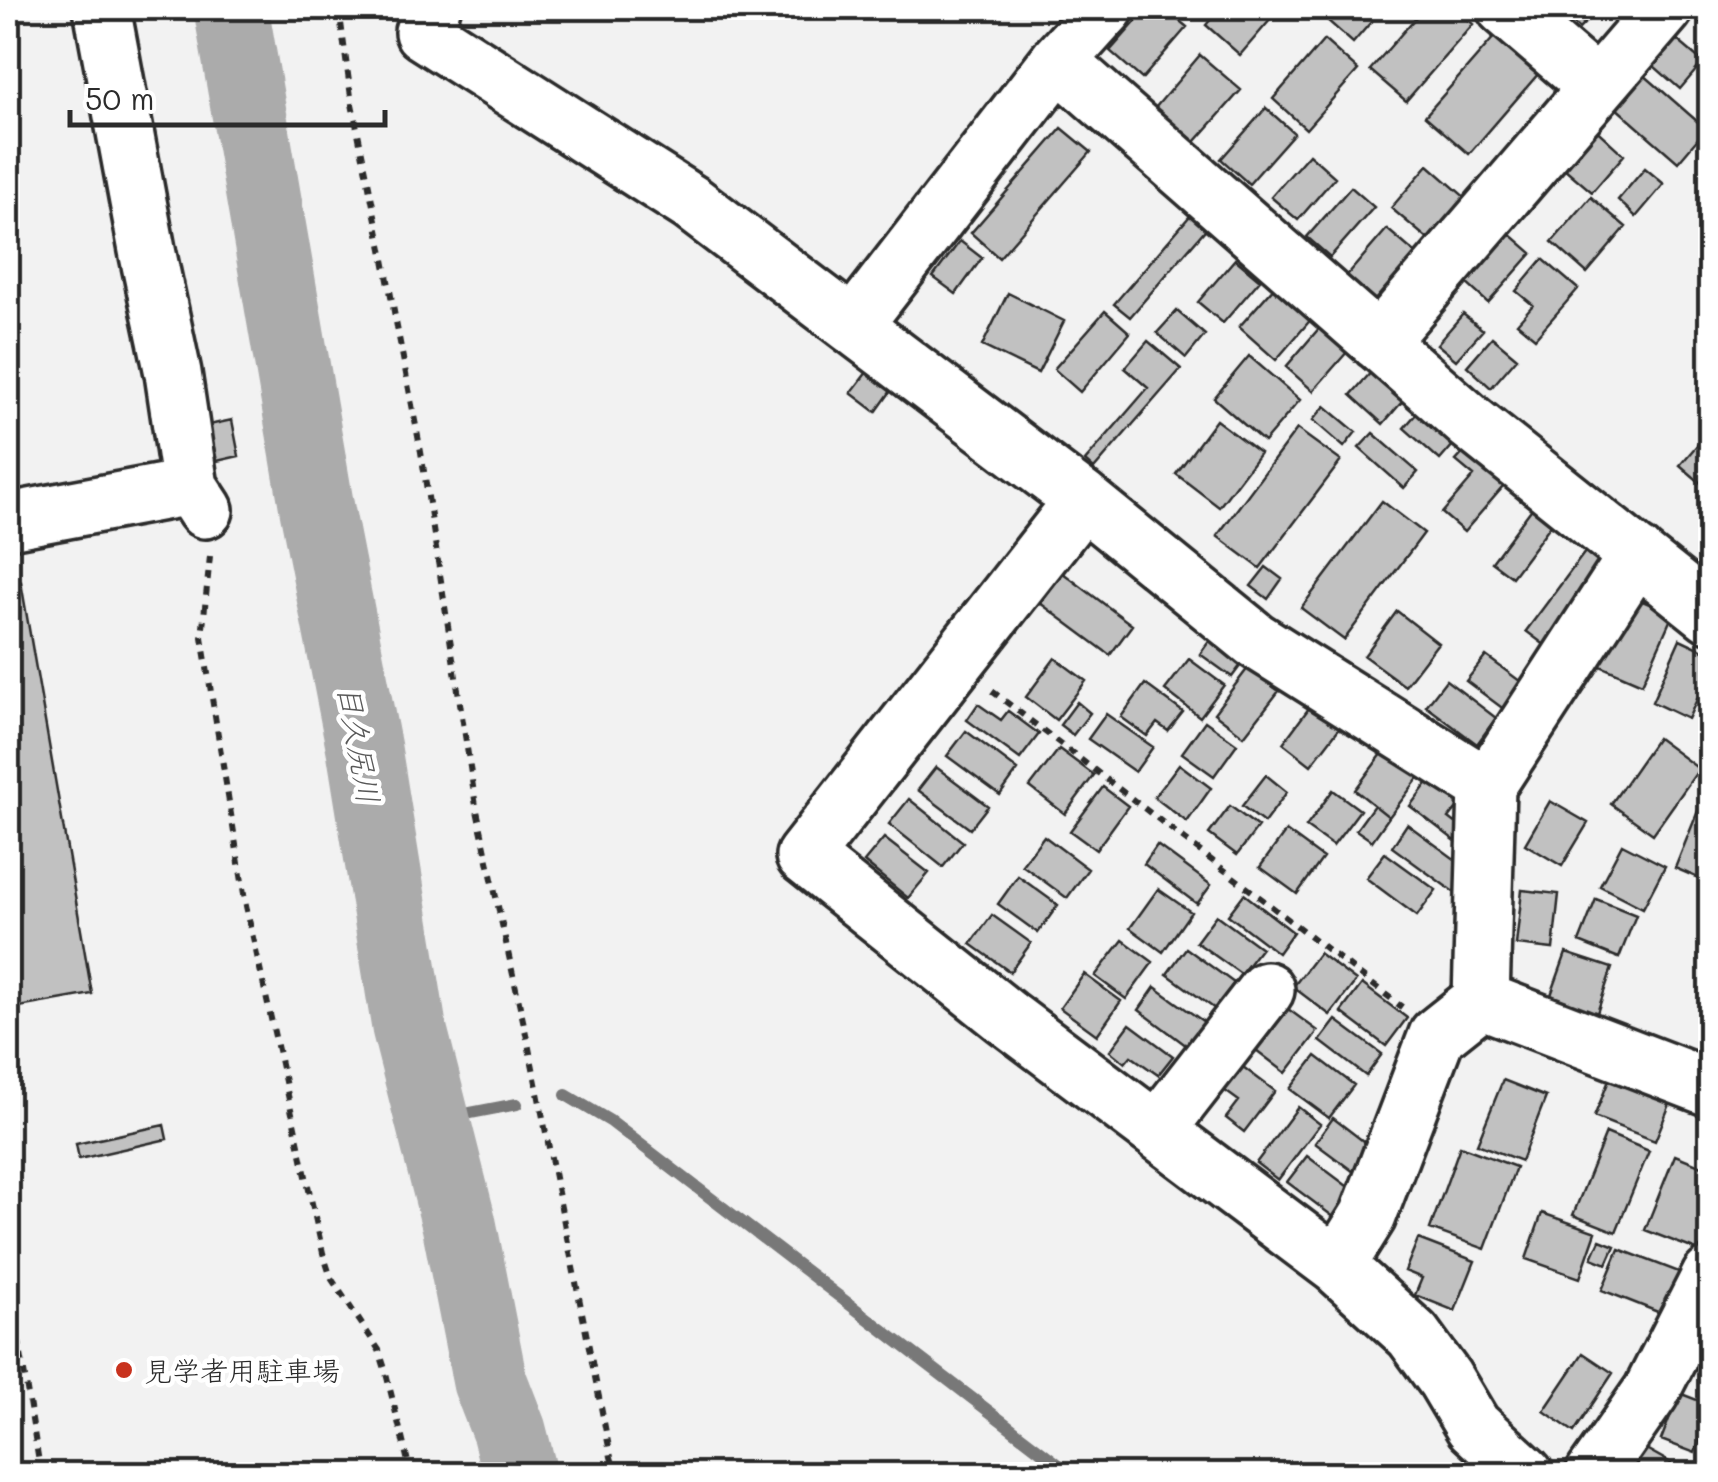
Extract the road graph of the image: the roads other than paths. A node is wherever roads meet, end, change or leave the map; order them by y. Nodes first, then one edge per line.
1 (102, 8) edge
2 (432, 8) edge
3 (1106, 8) edge
4 (1504, 8) edge
5 (1665, 8) edge
6 (1058, 62) junction
7 (1597, 87) junction
8 (853, 326) junction
9 (1378, 342) junction
10 (1083, 500) junction
11 (14, 520) dead end
12 (1637, 555) junction
13 (1710, 614) edge
14 (1487, 786) junction
15 (1266, 990) dead end
16 (1481, 1000) junction
17 (1710, 1088) edge
18 (1157, 1130) junction
19 (1337, 1266) junction
20 (1710, 1276) edge
21 (1525, 1474) edge
22 (1594, 1474) edge

1 - 11 street
2 - 8 street
3 - 6 street
4 - 7 street
5 - 7 street
6 - 8 street
6 - 9 street
7 - 9 street
8 - 10 street
9 - 12 street
10 - 14 street
10 - 18 street
12 - 13 street
12 - 14 street
14 - 16 street
15 - 18 street
16 - 17 street
16 - 19 street
18 - 19 street
19 - 21 street
20 - 22 street

